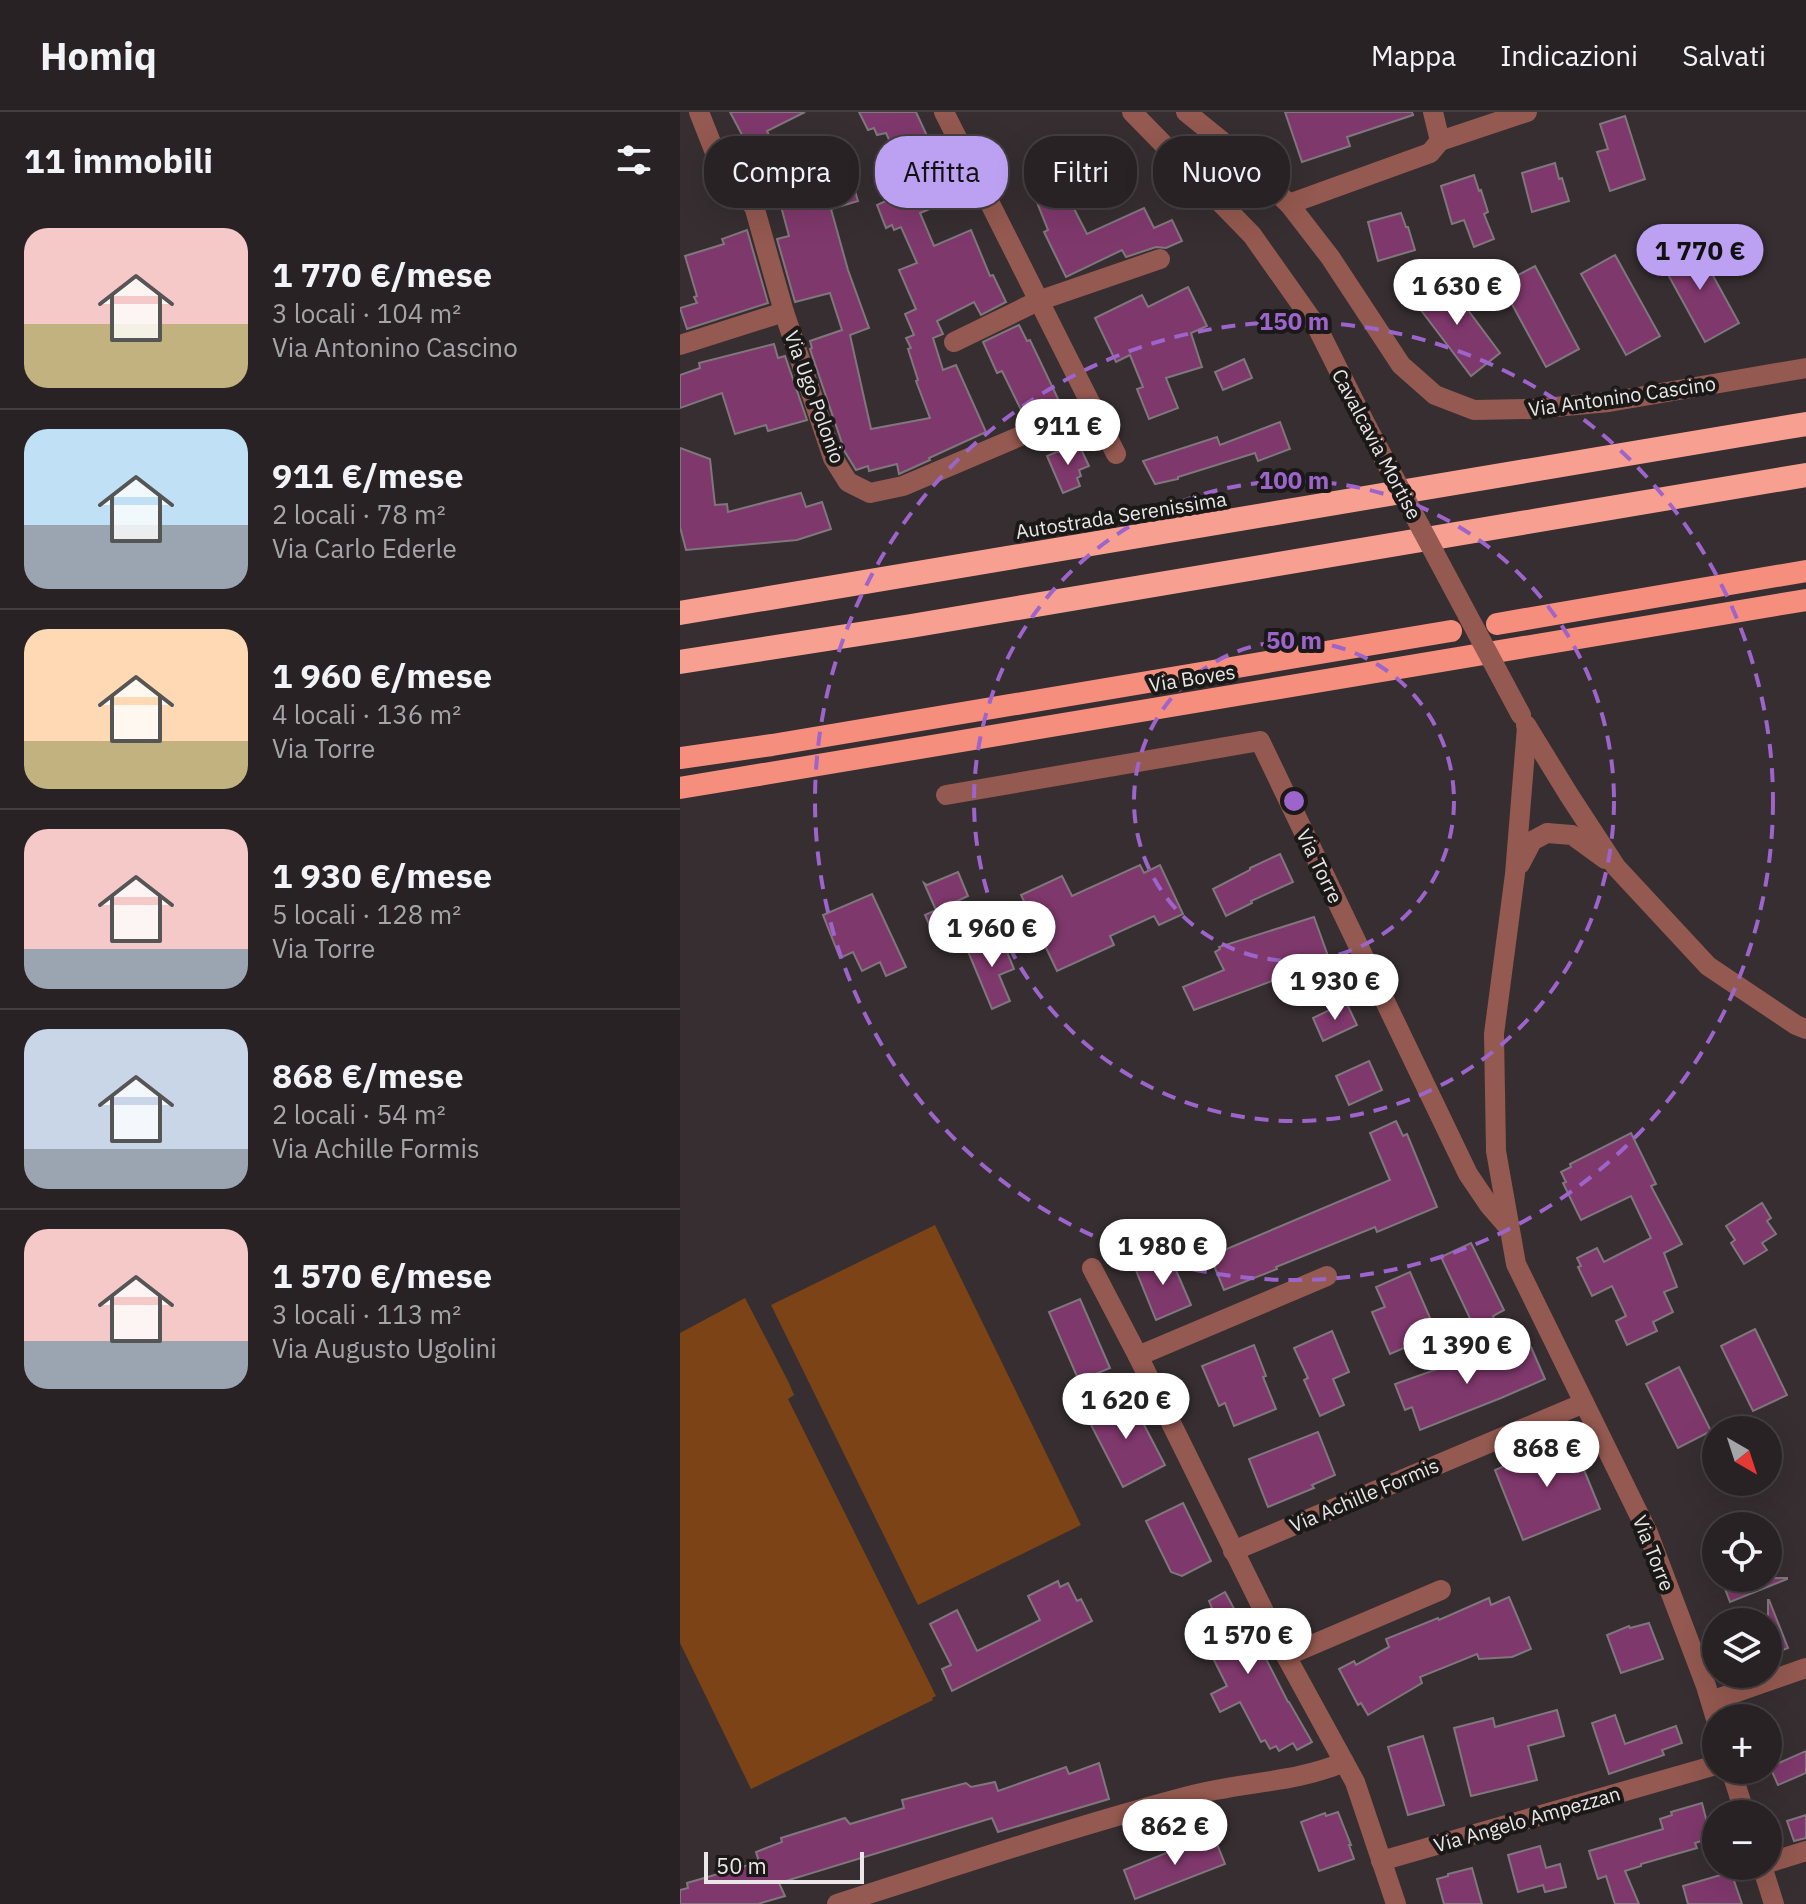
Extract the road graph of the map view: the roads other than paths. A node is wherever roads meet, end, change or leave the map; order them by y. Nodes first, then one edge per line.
1 (699, 112) edge
2 (944, 112) edge
3 (1132, 112) edge
4 (1186, 112) edge
5 (1433, 112) edge
6 (1527, 112) edge
7 (1216, 136) edge
8 (1440, 141) junction
9 (1290, 204) edge
10 (1290, 205) edge
11 (1160, 259) dead end
12 (1038, 301) junction
13 (784, 312) junction
14 (954, 342) dead end
15 (680, 345) edge
16 (1806, 368) edge
17 (1091, 406) junction
18 (1806, 424) edge
19 (1116, 454) dead end
20 (1806, 475) edge
21 (1806, 571) edge
22 (1806, 600) edge
23 (680, 613) edge
24 (1497, 624) dead end
25 (1451, 631) dead end
26 (680, 662) edge
27 (1524, 721) junction
28 (680, 758) edge
29 (680, 788) edge
30 (946, 795) dead end
31 (1616, 867) junction
32 (1515, 874) junction
33 (1806, 1029) edge
34 (1509, 1228) junction
35 (1516, 1264) joint
36 (1092, 1268) dead end
37 (1327, 1276) dead end
38 (1138, 1356) junction
39 (1584, 1403) junction
40 (1233, 1551) junction
41 (1441, 1590) dead end
42 (1286, 1656) junction
43 (1806, 1668) edge
44 (1712, 1704) edge
45 (1727, 1704) edge
46 (1344, 1762) junction
47 (1702, 1769) edge
48 (1806, 1851) edge
49 (1782, 1859) edge
50 (1381, 1861) junction
51 (1766, 1880) edge
52 (837, 1904) edge
53 (1396, 1904) edge
54 (1774, 1904) edge

1 - 13 street, Via Ugo Polonio
2 - 12 street
3 - 27 street, Cavalcavia Mortise, bridge
4 - 7 street, Via Antonino Cascino
5 - 8 street
6 - 8 street
8 - 9 street
10 - 16 street, Via Antonino Cascino
11 - 12 street
12 - 14 street
12 - 17 street
13 - 15 street, Via Ugo Polonio
13 - 17 street, Via Ugo Polonio
17 - 19 street
18 - 23 highway, Autostrada Serenissima
20 - 26 highway
21 - 24 highway
22 - 29 highway, Via Boves
25 - 28 highway, Via Boves
27 - 31 street, Cavalcavia Mortise
27 - 32 street, Cavalcavia Mortise
30 - 34 street, Via Torre
31 - 32 street, Cavalcavia Mortise
31 - 33 street, Cavalcavia Mortise
32 - 34 street, Cavalcavia Mortise
34 - 35 street, Cavalcavia Mortise
35 - 39 street, Via Torre
36 - 38 street
37 - 38 street
38 - 40 street
39 - 40 street, Via Achille Formis
39 - 44 street, Via Torre
40 - 42 street
41 - 42 street
42 - 46 street
43 - 45 street
46 - 50 street
46 - 52 street
47 - 50 street, Via Angelo Ampezzan
48 - 49 street
50 - 53 street
51 - 54 street

